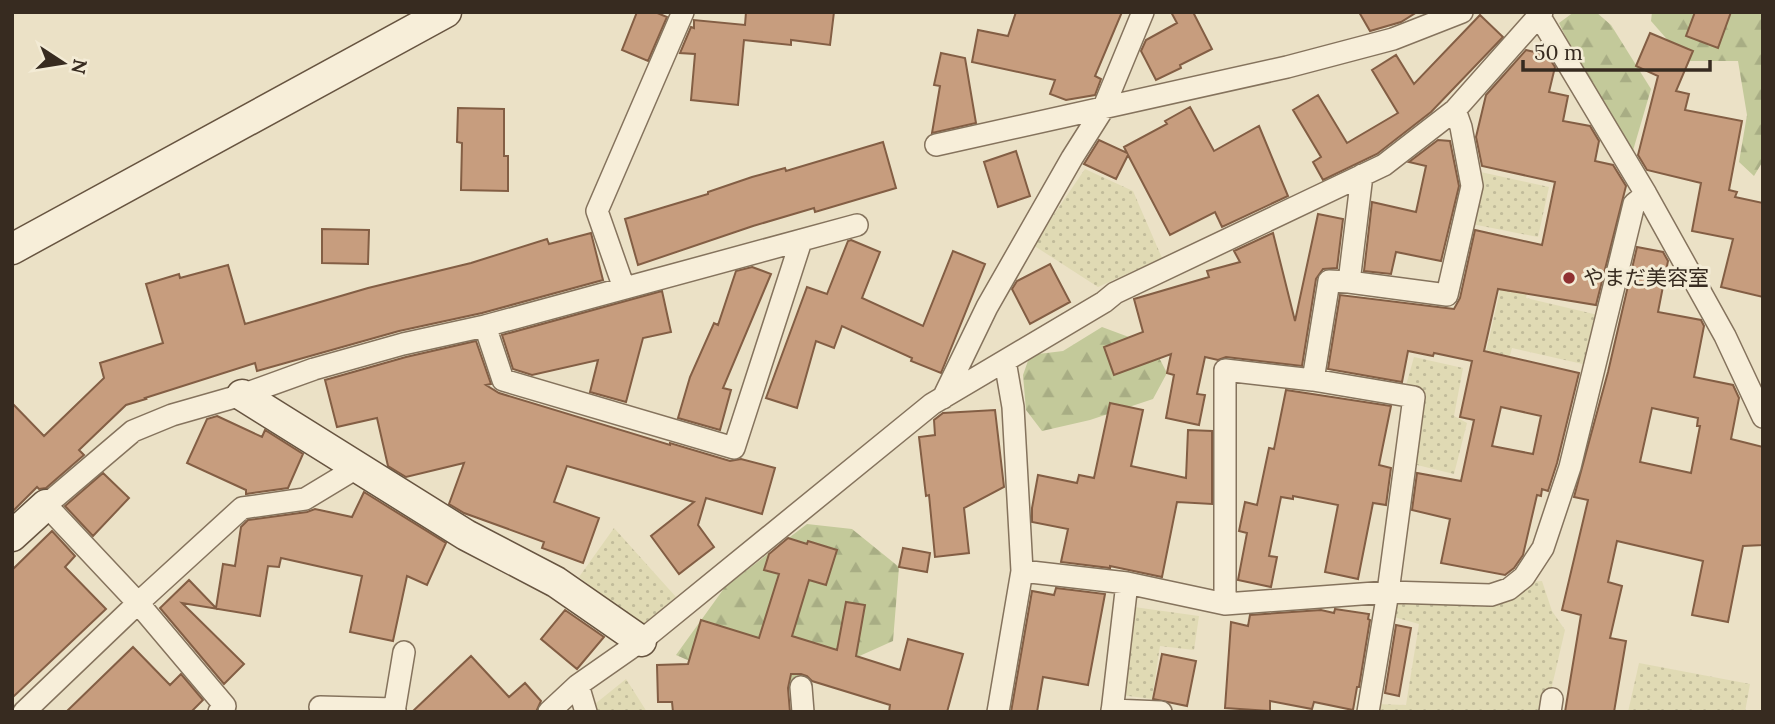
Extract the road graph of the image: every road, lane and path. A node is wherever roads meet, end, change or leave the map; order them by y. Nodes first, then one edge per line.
1 (446, 12) edge
2 (683, 12) edge
3 (1143, 12) edge
4 (1462, 12) edge
5 (1539, 13) edge
6 (1103, 109) junction
7 (1455, 110) junction
8 (936, 145) dead end
9 (1362, 176) junction
10 (1646, 194) junction
11 (858, 225) dead end
12 (801, 241) junction
13 (12, 249) edge
14 (1349, 282) junction
15 (624, 288) junction
16 (485, 326) junction
17 (1005, 361) junction
18 (1313, 380) junction
19 (242, 395) junction
20 (943, 398) junction
21 (1763, 417) edge
22 (358, 467) junction
23 (46, 505) junction
24 (12, 536) edge
25 (1022, 571) junction
26 (1126, 583) junction
27 (1388, 592) junction
28 (138, 603) junction
29 (1225, 604) junction
30 (641, 641) junction
31 (404, 652) dead end
32 (578, 685) junction
33 (801, 687) dead end
34 (320, 707) dead end
35 (394, 711) edge
36 (1112, 711) edge
37 (24, 712) edge
38 (219, 712) edge
39 (549, 712) edge
40 (586, 712) edge
41 (803, 712) edge
42 (998, 712) edge
43 (1161, 712) edge
44 (1368, 712) edge

1 - 13 street
2 - 15 street
3 - 6 street
4 - 6 street
5 - 7 street
5 - 10 street
6 - 8 street
6 - 20 street
7 - 9 street
7 - 14 street
9 - 14 street
9 - 17 street
10 - 21 street
10 - 27 street
11 - 12 street
12 - 15 street
12 - 16 street
14 - 18 street
15 - 16 street
16 - 19 street
17 - 20 street
17 - 25 street
18 - 27 street
18 - 29 street
19 - 22 street
19 - 23 street
20 - 30 street
22 - 28 street
22 - 30 street
23 - 24 street
23 - 28 street
25 - 26 street
25 - 42 street
26 - 29 street
26 - 36 street
27 - 29 street
27 - 44 street
28 - 37 street
28 - 38 street
30 - 32 street
31 - 35 street
32 - 39 street
32 - 40 street
33 - 41 street
34 - 35 street
36 - 43 street

